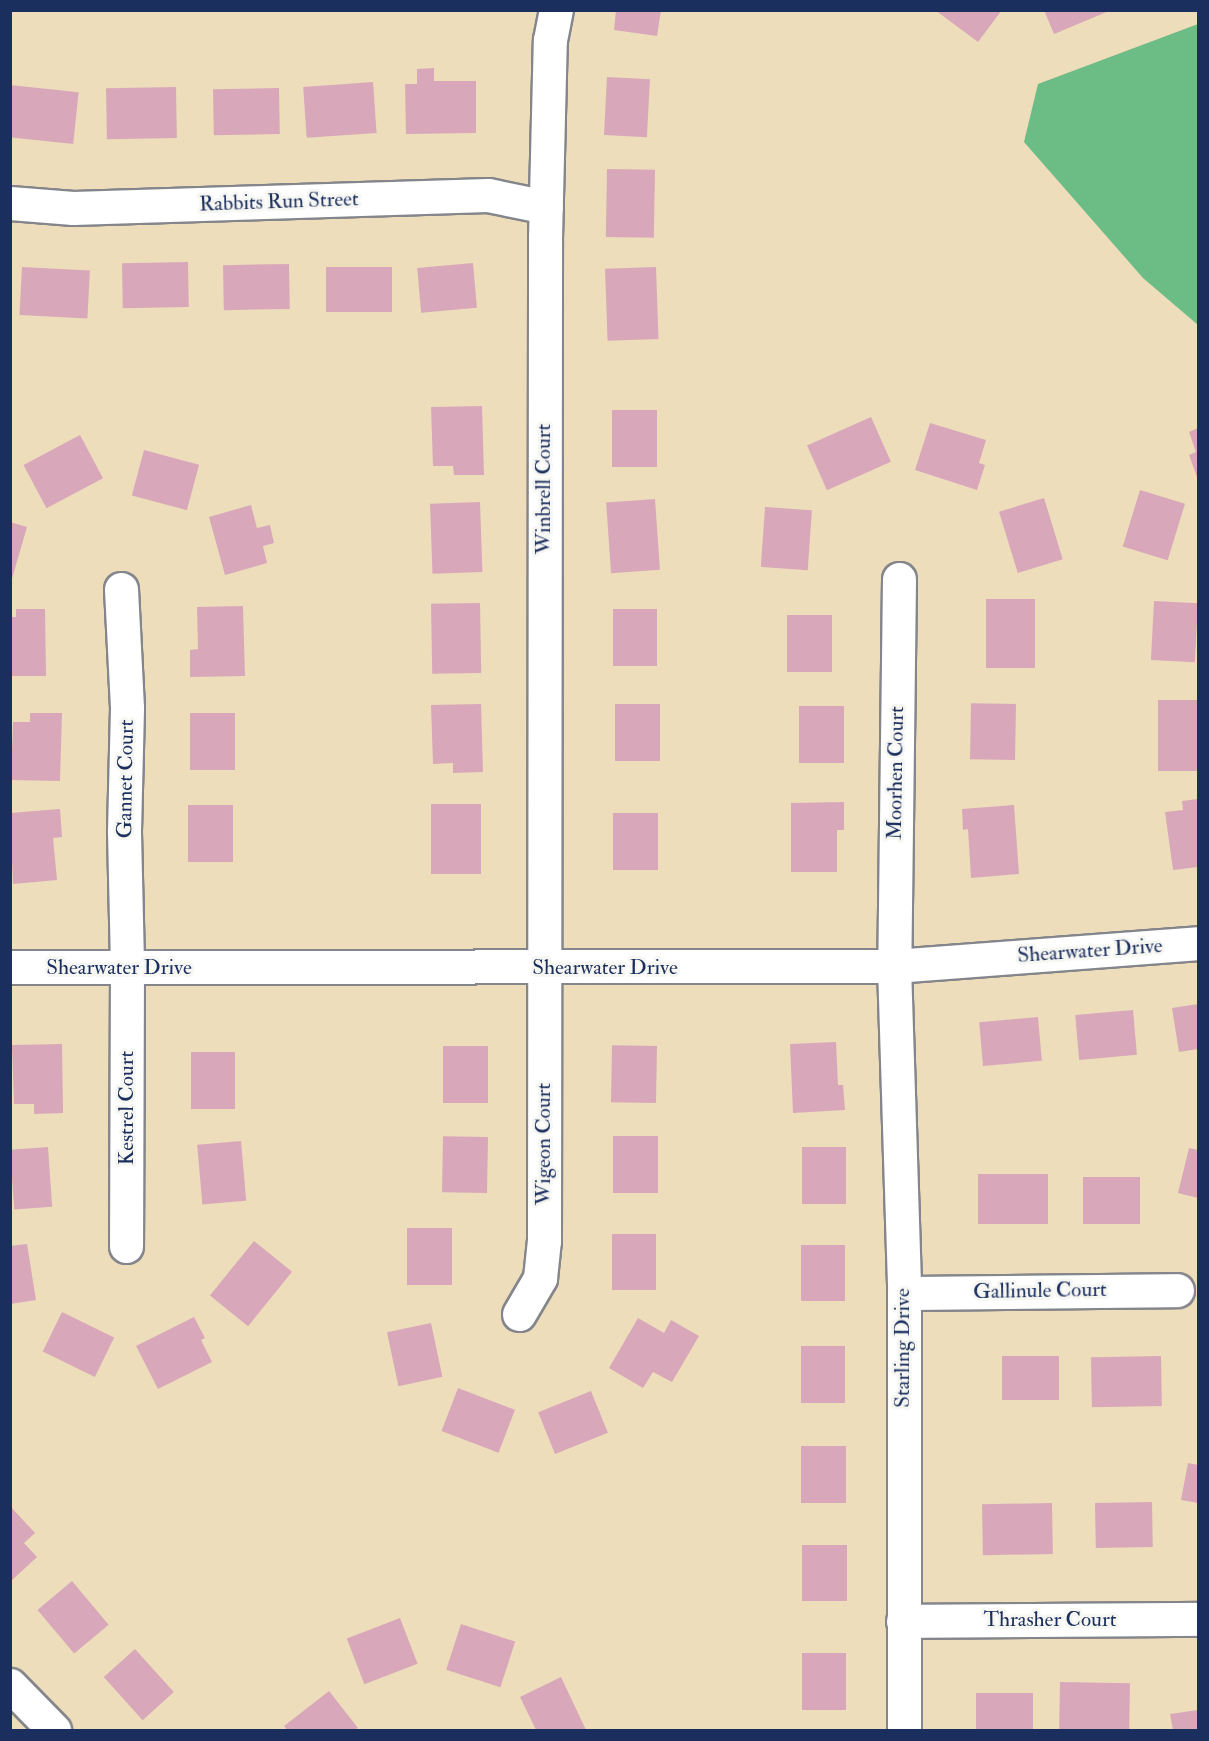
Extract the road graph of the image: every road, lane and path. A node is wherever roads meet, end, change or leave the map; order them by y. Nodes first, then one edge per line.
1 (556, 10) edge
2 (10, 203) edge
3 (546, 207) junction
4 (899, 579) dead end
5 (121, 589) dead end
6 (1198, 943) edge
7 (894, 966) junction
8 (10, 967) edge
9 (543, 968) junction
10 (127, 969) junction
11 (126, 1246) dead end
12 (1177, 1290) dead end
13 (904, 1293) junction
14 (519, 1314) dead end
15 (1198, 1619) edge
16 (903, 1621) junction
17 (10, 1685) edge
18 (54, 1731) edge
19 (904, 1731) edge

1 - 3 street, Winbrell Court
2 - 3 street, Rabbits Run Street
3 - 9 street, Winbrell Court
4 - 7 street, Moorhen Court
5 - 10 street, Gannet Court
6 - 7 street, Shearwater Drive
7 - 9 street, Shearwater Drive
7 - 13 street, Starling Drive
8 - 10 street, Shearwater Drive
9 - 10 street, Shearwater Drive
9 - 14 street, Wigeon Court
10 - 11 street, Kestrel Court
12 - 13 street, Gallinule Court
13 - 16 street, Starling Drive
15 - 16 street, Thrasher Court
16 - 19 street, Starling Drive
17 - 18 street

